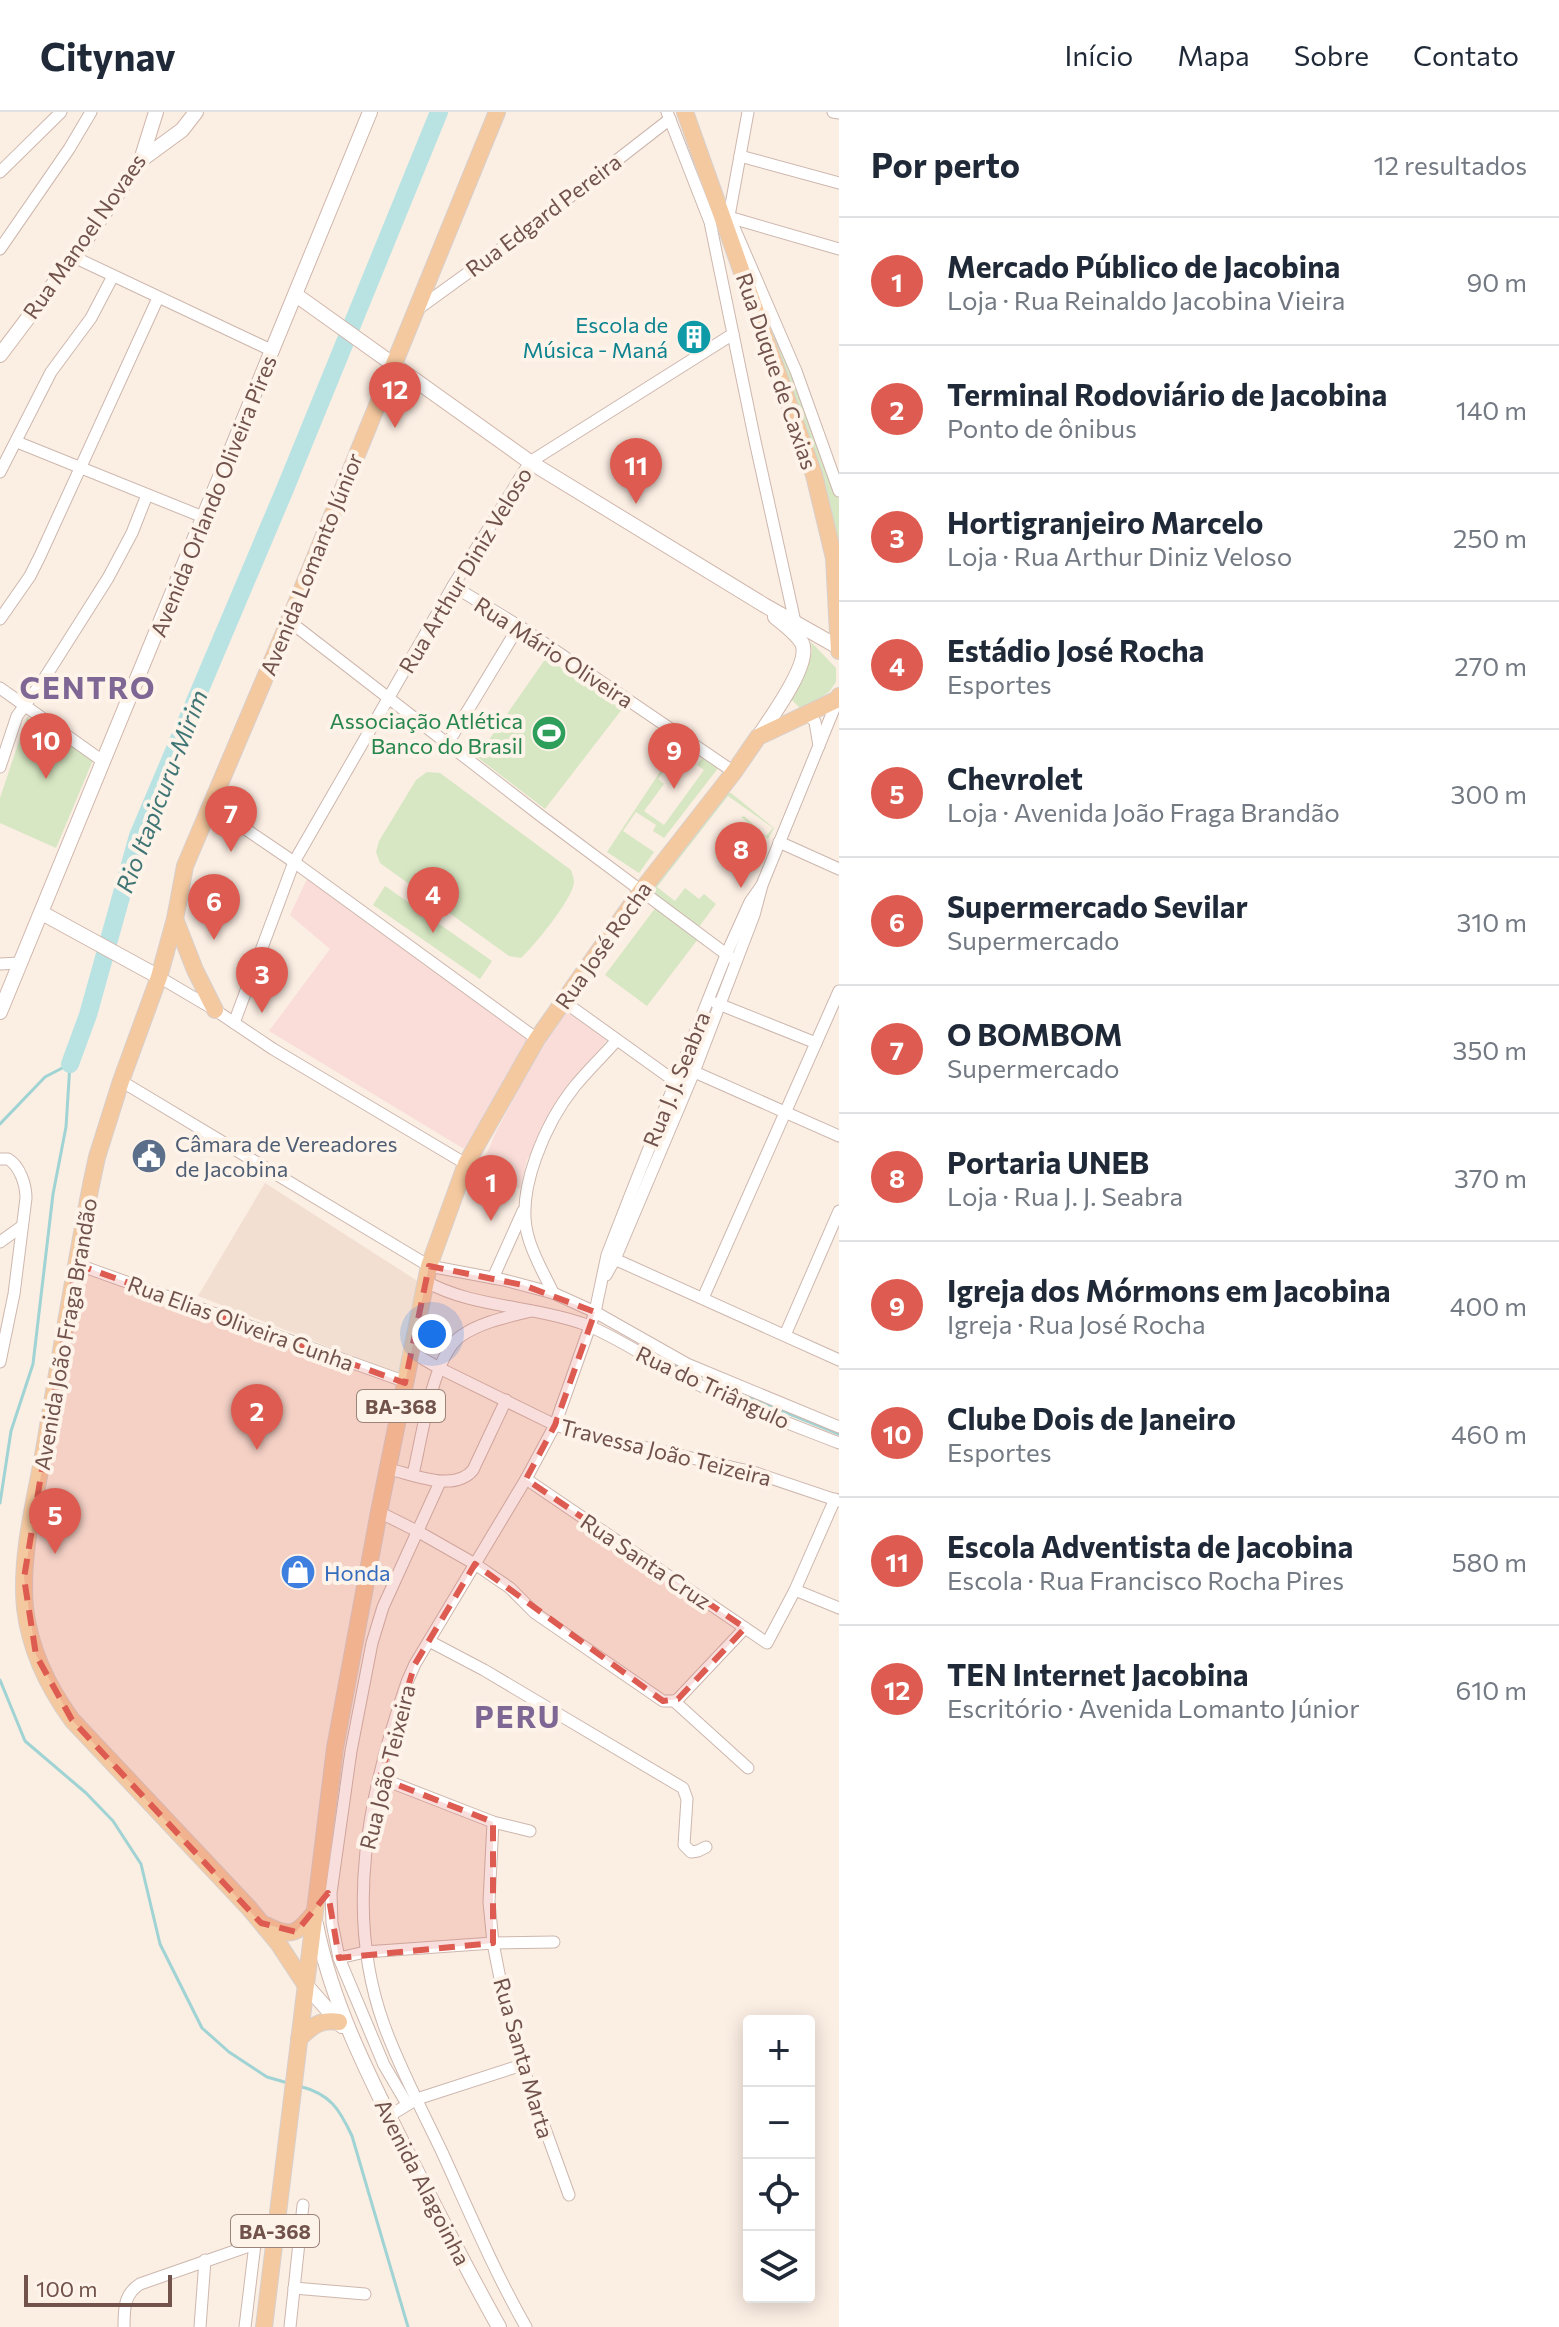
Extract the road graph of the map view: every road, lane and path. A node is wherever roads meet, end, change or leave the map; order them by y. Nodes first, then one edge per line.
1 (61, 112) edge
2 (91, 112) edge
3 (156, 112) edge
4 (196, 112) edge
5 (370, 112) edge
6 (497, 112) edge
7 (748, 112) edge
8 (674, 114) edge
9 (740, 156) junction
10 (141, 160) junction
11 (0, 172) edge
12 (839, 183) edge
13 (720, 218) junction
14 (0, 249) edge
15 (839, 249) edge
16 (74, 257) junction
17 (113, 276) junction
18 (158, 298) junction
19 (302, 300) junction
20 (416, 310) junction
21 (733, 334) junction
22 (273, 351) junction
23 (0, 355) edge
24 (388, 362) junction
25 (17, 442) junction
26 (530, 462) junction
27 (81, 467) junction
28 (0, 472) edge
29 (839, 491) edge
30 (147, 495) junction
31 (203, 517) junction
32 (453, 586) junction
33 (764, 605) junction
34 (0, 619) edge
35 (289, 621) junction
36 (795, 622) junction
37 (519, 626) junction
38 (838, 646) edge
39 (0, 688) edge
40 (389, 697) junction
41 (838, 697) edge
42 (23, 706) junction
43 (807, 713) junction
44 (758, 737) junction
45 (448, 743) junction
46 (819, 747) junction
47 (104, 762) junction
48 (0, 767) edge
49 (734, 772) junction
50 (210, 805) junction
51 (779, 842) junction
52 (294, 862) junction
53 (839, 869) edge
54 (641, 891) junction
55 (42, 913) junction
56 (175, 919) junction
57 (732, 958) junction
58 (19, 963) junction
59 (0, 964) edge
60 (153, 974) junction
61 (838, 996) edge
62 (708, 1000) junction
63 (563, 1001) junction
64 (720, 1005) junction
65 (215, 1010) junction
66 (0, 1012) edge
67 (234, 1023) junction
68 (537, 1039) junction
69 (617, 1040) junction
70 (816, 1043) junction
71 (682, 1067) junction
72 (694, 1072) junction
73 (121, 1081) junction
74 (676, 1082) junction
75 (786, 1113) junction
76 (839, 1136) edge
77 (0, 1159) edge
78 (466, 1164) junction
79 (635, 1198) junction
80 (525, 1207) junction
81 (839, 1211) edge
82 (21, 1227) junction
83 (0, 1242) edge
84 (611, 1257) junction
85 (76, 1264) junction
86 (427, 1274) junction
87 (493, 1278) junction
88 (553, 1293) junction
89 (703, 1298) junction
90 (535, 1310) junction
91 (595, 1312) junction
92 (589, 1326) junction
93 (785, 1335) junction
94 (411, 1352) junction
95 (839, 1360) edge
96 (0, 1362) edge
97 (439, 1368) junction
98 (406, 1382) junction
99 (506, 1400) junction
100 (555, 1425) junction
101 (839, 1427) edge
102 (839, 1443) edge
103 (388, 1469) junction
104 (413, 1474) junction
105 (526, 1479) junction
106 (440, 1482) junction
107 (837, 1500) edge
108 (379, 1512) junction
109 (417, 1531) junction
110 (475, 1564) junction
111 (795, 1590) junction
112 (839, 1608) edge
113 (358, 1625) junction
114 (745, 1628) junction
115 (375, 1630) junction
116 (429, 1641) junction
117 (669, 1701) junction
118 (343, 1750) junction
119 (748, 1768) dead end
120 (380, 1778) junction
121 (493, 1822) junction
122 (530, 1831) dead end
123 (706, 1847) dead end
124 (324, 1893) junction
125 (314, 1912) junction
126 (261, 1923) junction
127 (554, 1942) dead end
128 (493, 1943) junction
129 (365, 1952) junction
130 (339, 1958) junction
131 (305, 1984) junction
132 (344, 2029) junction
133 (299, 2039) junction
134 (522, 2065) junction
135 (412, 2102) junction
136 (389, 2116) junction
137 (569, 2195) dead end
138 (303, 2205) dead end
139 (274, 2236) junction
140 (255, 2244) junction
141 (205, 2260) junction
142 (294, 2288) junction
143 (365, 2294) dead end
144 (124, 2322) edge
145 (200, 2327) edge
146 (245, 2327) edge
147 (264, 2327) edge
148 (290, 2327) edge
149 (499, 2327) edge
150 (526, 2327) edge

1 - 11 street
2 - 14 street
3 - 10 street, Rua Manoel Novaes
4 - 10 street
5 - 19 street, Avenida Orlando Oliveira Pires
6 - 20 main road, Avenida Lomanto Júnior
7 - 9 street
8 - 13 main road, Rua Duque de Caxias
8 - 20 street, Rua Edgard Pereira
9 - 12 street
9 - 13 street
10 - 16 street, Rua Manoel Novaes
13 - 15 street
13 - 21 street, Rua Duque de Caxias
13 - 29 street, Rua Duque de Caxias
13 - 38 main road, Rua Duque de Caxias
16 - 17 street
16 - 23 street, Rua Manoel Novaes
17 - 18 street
17 - 25 street
18 - 22 street
18 - 27 street
19 - 22 street, Avenida Orlando Oliveira Pires
19 - 24 street
20 - 24 main road, Avenida Lomanto Júnior
21 - 26 street, Rua Arthur Diniz Veloso
21 - 36 street, Rua Duque de Caxias
22 - 31 street, Avenida Orlando Oliveira Pires
24 - 26 street
24 - 35 main road, Avenida Lomanto Júnior
25 - 27 street
25 - 28 street
26 - 32 street, Rua Arthur Diniz Veloso
26 - 33 street
27 - 30 street
27 - 34 street
30 - 31 street
30 - 42 street
31 - 47 street, Avenida Orlando Oliveira Pires
32 - 37 street, Rua Mário Oliveira
32 - 40 street, Rua Arthur Diniz Veloso
33 - 36 street
33 - 44 street
35 - 40 street
35 - 50 main road, Avenida Lomanto Júnior
36 - 38 street
37 - 45 street
37 - 49 street, Rua Mário Oliveira
39 - 42 street
40 - 45 street
40 - 52 street, Rua Arthur Diniz Veloso
41 - 43 main road
41 - 46 street, Rua J. J. Seabra
42 - 47 street
42 - 48 street
43 - 44 main road
43 - 46 street
44 - 49 main road, Rua José Rocha
45 - 54 street
46 - 51 street, Rua J. J. Seabra
47 - 55 street, Avenida Orlando Oliveira Pires
49 - 54 main road, Rua José Rocha
50 - 52 street
50 - 56 main road, Avenida Lomanto Júnior
51 - 53 street
51 - 57 street, Rua J. J. Seabra
52 - 67 street, Rua Arthur Diniz Veloso
52 - 68 street
54 - 57 street
54 - 63 main road, Rua José Rocha / BA-368
55 - 58 street, Avenida Orlando Oliveira Pires
55 - 60 street
56 - 60 main road, Avenida Lomanto Júnior
56 - 65 main road
57 - 62 street, Rua J. J. Seabra
57 - 64 street, Rua J. J. Seabra
58 - 59 street
58 - 66 street, Avenida Orlando Oliveira Pires
60 - 65 street
60 - 73 main road, Avenida João Fraga Brandão
61 - 70 street
62 - 64 street
62 - 71 street, Rua J. J. Seabra
63 - 68 main road, Rua José Rocha / BA-368
63 - 69 street
64 - 70 street
64 - 72 street, Rua J. J. Seabra
65 - 67 street
67 - 78 street
68 - 78 main road, Rua José Rocha / BA-368
69 - 74 street
69 - 80 street
70 - 75 street
71 - 72 street
71 - 74 street, Rua J. J. Seabra
72 - 75 street
72 - 79 street, Rua J. J. Seabra
73 - 85 main road, Avenida João Fraga Brandão
73 - 86 street
74 - 79 street, Rua J. J. Seabra
75 - 76 street
75 - 89 street
77 - 82 street
78 - 86 main road, BA-368
79 - 84 street, Rua J. J. Seabra
80 - 87 street
80 - 88 street
81 - 93 street
82 - 83 street
82 - 96 street
84 - 89 street
84 - 91 street, Rua J. J. Seabra
85 - 98 street, Rua Elias Oliveira Cunha
85 - 126 main road, Avenida João Fraga Brandão
86 - 87 street, Rua do Triângulo
86 - 90 street, Rua do Triângulo
86 - 94 main road, BA-368
87 - 88 street, Rua do Triângulo
88 - 91 street, Rua do Triângulo
89 - 93 street
90 - 92 street, Rua do Triângulo
90 - 97 street
91 - 92 street, Rua J. J. Seabra
91 - 101 street, Rua do Triângulo
92 - 100 street, Rua João Teixeira
92 - 102 street, Rua do Triângulo
93 - 95 street
94 - 97 street, Travessa João Teizeira
94 - 98 main road, BA-368
97 - 99 street, Travessa João Teizeira
97 - 104 street
98 - 103 main road, BA-368
99 - 100 street, Travessa João Teizeira
99 - 106 street
100 - 105 street, Rua João Teixeira
100 - 107 street, Travessa João Teizeira
103 - 104 street
103 - 108 main road, BA-368
104 - 106 street
105 - 110 street, Rua João Teixeira
105 - 114 street, Rua Santa Cruz
106 - 109 street
107 - 111 street
108 - 109 street
108 - 113 main road, BA-368
109 - 110 street
109 - 115 street
110 - 116 street, Rua João Teixeira
110 - 117 street
111 - 112 street
111 - 114 street, Rua Santa Cruz
113 - 115 street
113 - 118 main road, BA-368
114 - 117 street
115 - 118 street
116 - 120 street, Rua João Teixeira
116 - 123 street
117 - 119 street
118 - 124 main road, BA-368
120 - 121 street
120 - 129 street, Rua João Teixeira
121 - 122 street
121 - 128 street, Rua Santa Marta
124 - 125 main road, BA-368
124 - 130 street
125 - 126 main road
125 - 131 main road
125 - 132 street
126 - 131 main road, Avenida João Fraga Brandão
127 - 128 street
128 - 129 street
128 - 134 street, Rua Santa Marta
129 - 130 street
129 - 135 street, Rua João Teixeira
130 - 135 street
131 - 132 street
131 - 133 main road, BA-368
132 - 133 main road
132 - 136 street, Avenida Alagoinha
133 - 139 main road, BA-368
134 - 135 street
134 - 137 street, Rua Santa Marta
135 - 136 street
135 - 150 street
136 - 149 street, Avenida Alagoinha
138 - 142 street
139 - 140 street
139 - 147 main road, BA-368
140 - 141 street
140 - 146 street
141 - 144 street
141 - 145 street
142 - 143 street
142 - 148 street

